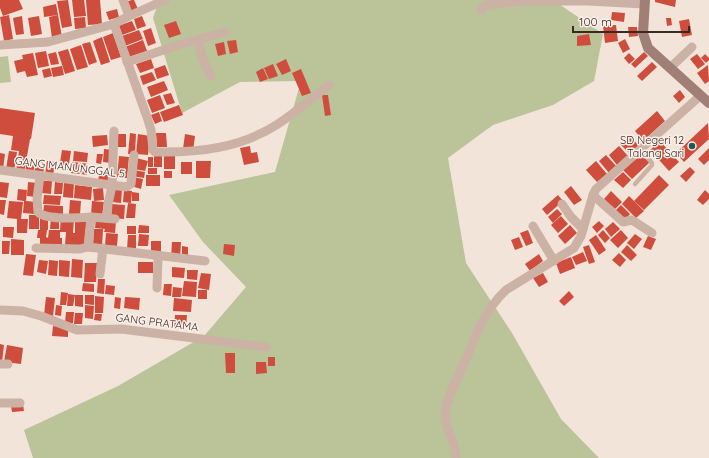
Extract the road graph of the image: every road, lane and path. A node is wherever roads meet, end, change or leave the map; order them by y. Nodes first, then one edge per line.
1 (123, 0) edge
2 (165, 0) edge
3 (644, 2) edge
4 (481, 10) dead end
5 (129, 16) junction
6 (114, 24) junction
7 (226, 32) dead end
8 (198, 40) junction
9 (0, 45) edge
10 (692, 47) dead end
11 (127, 62) junction
12 (670, 68) junction
13 (211, 76) dead end
14 (329, 85) dead end
15 (700, 96) junction
16 (709, 103) edge
17 (114, 131) dead end
18 (641, 150) junction
19 (134, 155) dead end
20 (0, 170) edge
21 (40, 176) junction
22 (635, 184) dead end
23 (112, 186) junction
24 (593, 195) junction
25 (562, 204) dead end
26 (90, 217) junction
27 (533, 226) dead end
28 (583, 229) junction
29 (652, 233) dead end
30 (88, 247) junction
31 (36, 248) dead end
32 (103, 248) junction
33 (158, 256) junction
34 (554, 261) junction
35 (205, 262) dead end
36 (100, 274) dead end
37 (157, 288) dead end
38 (0, 310) edge
39 (266, 347) dead end
40 (0, 403) edge
41 (20, 404) dead end
42 (456, 458) edge

1 - 5 street
2 - 5 street
3 - 4 street
3 - 12 street
5 - 6 street
6 - 9 street
6 - 11 street
7 - 8 street
8 - 11 street
8 - 13 street
10 - 12 street
11 - 14 street
12 - 15 street
15 - 16 street
15 - 18 street
17 - 23 street
18 - 22 lane
18 - 24 street
19 - 23 street, GANG MANUNGGAL 5
20 - 21 street, GANG MANUNGGAL 5
21 - 23 street, GANG MANUNGGAL 5
21 - 26 street
23 - 26 street
24 - 28 street
24 - 29 street
25 - 28 street
26 - 30 street
27 - 34 street
28 - 34 street
30 - 31 street
30 - 32 street
32 - 33 street
32 - 36 street
33 - 35 street
33 - 37 street
34 - 42 street
38 - 39 street, GANG PRATAMA
40 - 41 street

